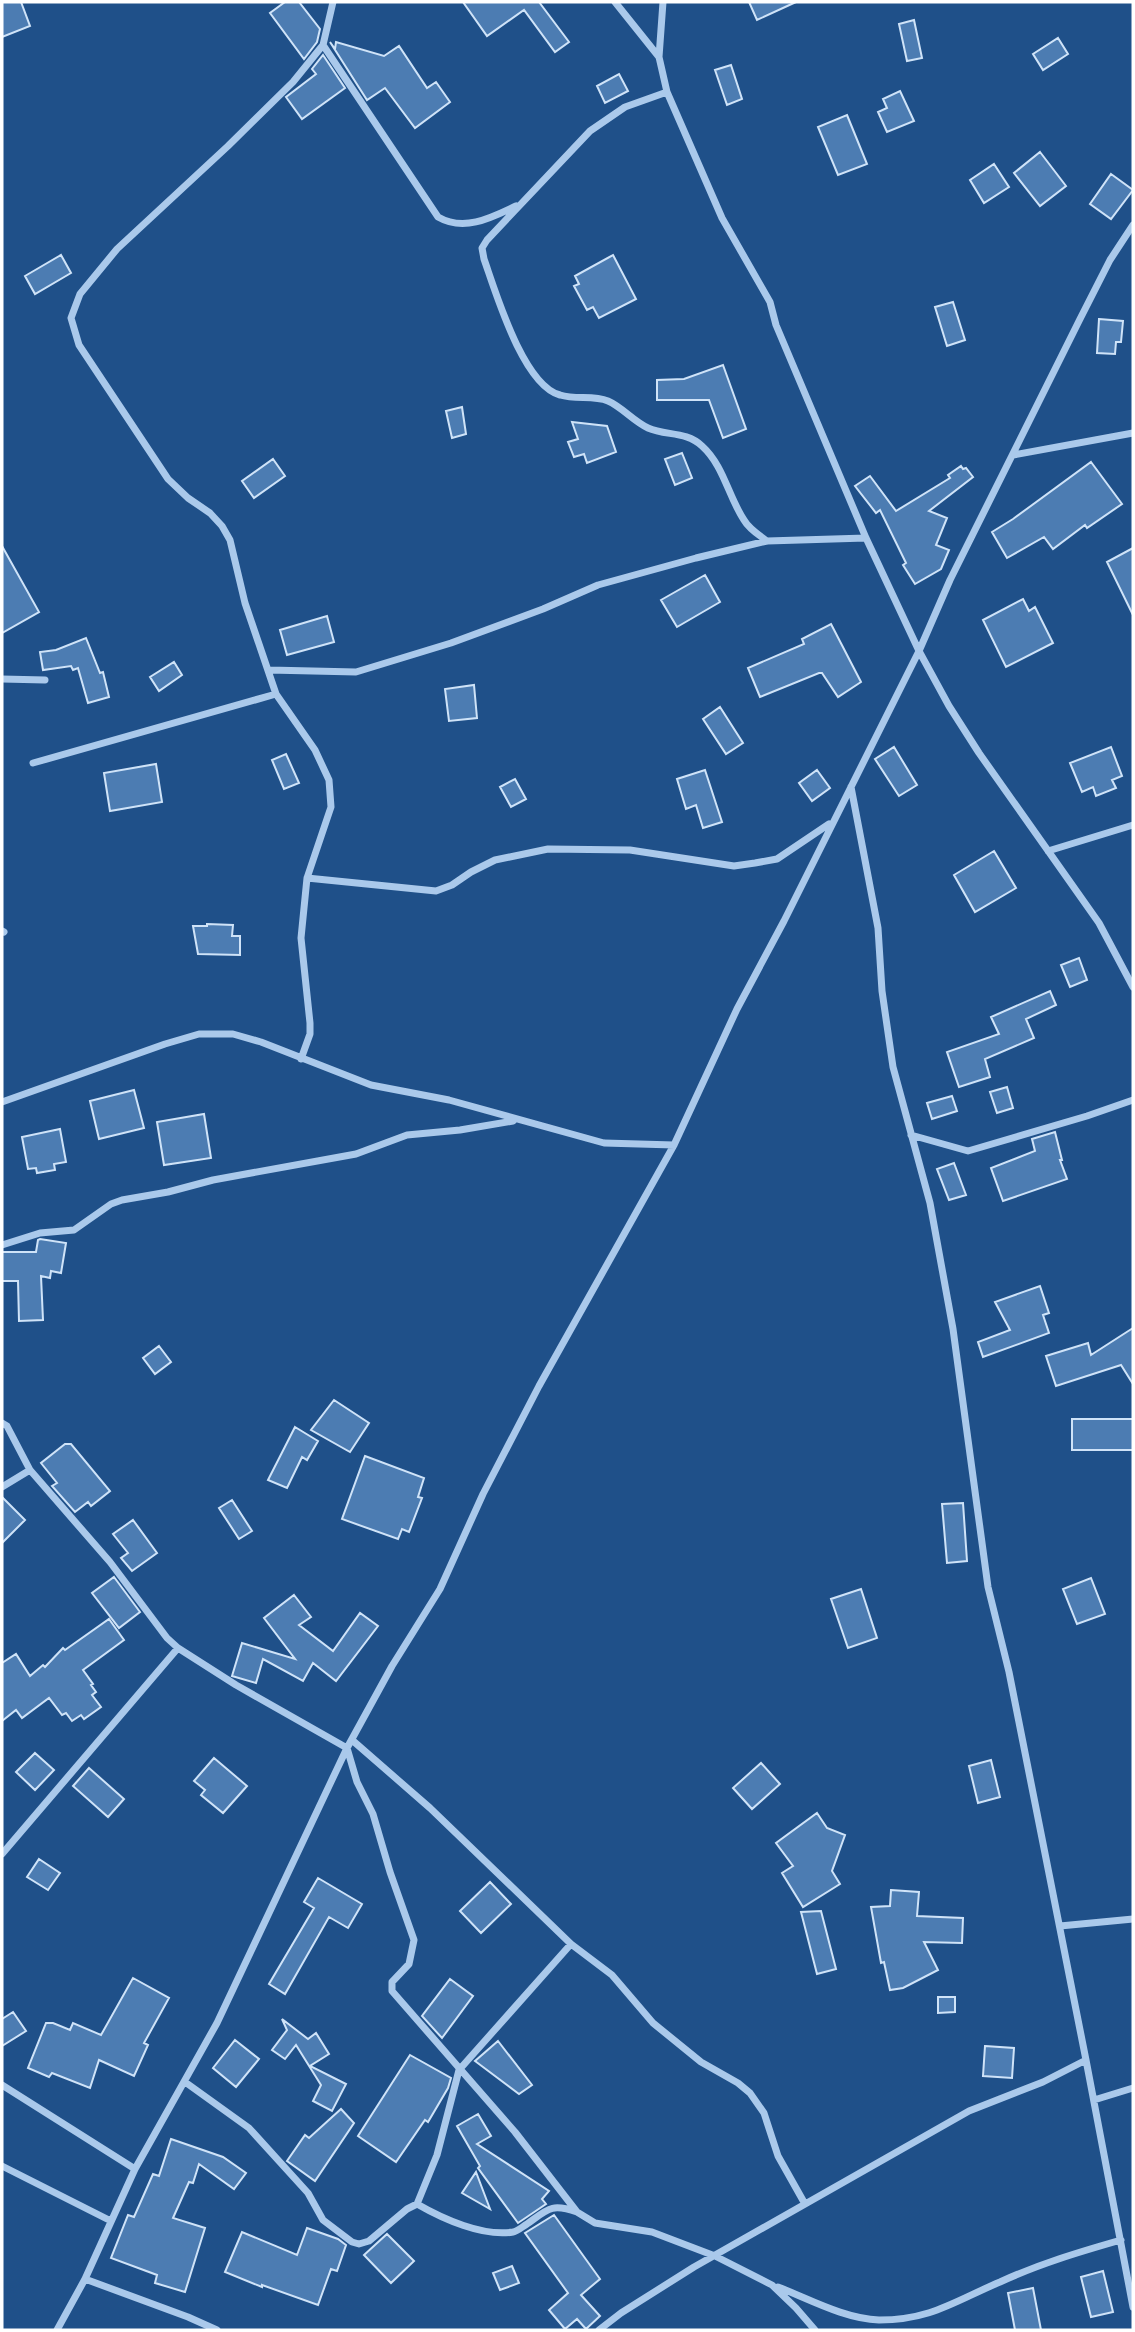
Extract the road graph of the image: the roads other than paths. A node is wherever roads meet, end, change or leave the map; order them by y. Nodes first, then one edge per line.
1 (333, 2) edge
2 (615, 2) edge
3 (663, 2) edge
4 (323, 45) junction
5 (659, 57) junction
6 (667, 92) junction
7 (522, 203) junction
8 (1133, 225) edge
9 (1133, 433) edge
10 (1013, 455) junction
11 (866, 538) junction
12 (767, 541) junction
13 (919, 651) junction
14 (269, 670) junction
15 (2, 679) edge
16 (44, 680) dead end
17 (276, 694) junction
18 (33, 763) dead end
19 (851, 787) junction
20 (832, 821) junction
21 (1133, 825) edge
22 (1048, 851) junction
23 (307, 878) junction
24 (1133, 988) edge
25 (301, 1059) junction
26 (1133, 1100) edge
27 (2, 1102) edge
28 (518, 1120) junction
29 (911, 1135) junction
30 (674, 1145) junction
31 (2, 1245) edge
32 (2, 1423) edge
33 (30, 1470) junction
34 (2, 1487) edge
35 (178, 1648) junction
36 (352, 1740) junction
37 (347, 1748) junction
38 (2, 1854) edge
39 (1133, 1919) edge
40 (1060, 1926) junction
41 (572, 1944) junction
42 (1086, 2060) junction
43 (459, 2070) junction
44 (185, 2082) junction
45 (2, 2085) edge
46 (1133, 2088) edge
47 (1094, 2100) junction
48 (2, 2166) edge
49 (135, 2169) junction
50 (417, 2204) junction
51 (805, 2204) junction
52 (577, 2212) junction
53 (111, 2221) junction
54 (1121, 2240) junction
55 (715, 2256) junction
56 (85, 2278) junction
57 (772, 2285) junction
58 (1132, 2295) edge
59 (1133, 2308) edge
60 (57, 2330) edge
61 (217, 2330) edge
62 (599, 2330) edge
63 (815, 2330) edge

1 - 4 street
2 - 5 street
3 - 5 street
4 - 7 street
4 - 14 street
5 - 6 street
6 - 7 street
6 - 11 street
7 - 12 street
8 - 10 street
9 - 10 street
10 - 13 street
11 - 12 street
11 - 13 street
12 - 14 street
13 - 19 street
13 - 22 street
14 - 17 street
15 - 16 street
17 - 18 street
17 - 23 street
19 - 20 street
19 - 29 street
20 - 23 street
20 - 30 street
21 - 22 street
22 - 24 street
23 - 25 street
25 - 27 street
25 - 28 street
26 - 29 street
28 - 30 street
28 - 31 street
29 - 40 street
30 - 36 street
32 - 33 street
33 - 34 street
33 - 35 street
35 - 37 street
35 - 38 street
36 - 37 street
36 - 41 street
37 - 43 street
37 - 44 street
39 - 40 street
40 - 42 street
41 - 43 street
41 - 51 street
42 - 47 street
42 - 51 street
43 - 50 street
43 - 52 street
44 - 49 street
44 - 50 street
45 - 49 street
46 - 47 street
47 - 54 street
48 - 53 street
49 - 53 street
50 - 52 street
51 - 55 street
52 - 55 street
53 - 56 street
54 - 57 street
54 - 58 street
55 - 57 street
55 - 62 street
56 - 60 street
56 - 61 street
57 - 63 street
58 - 59 street

